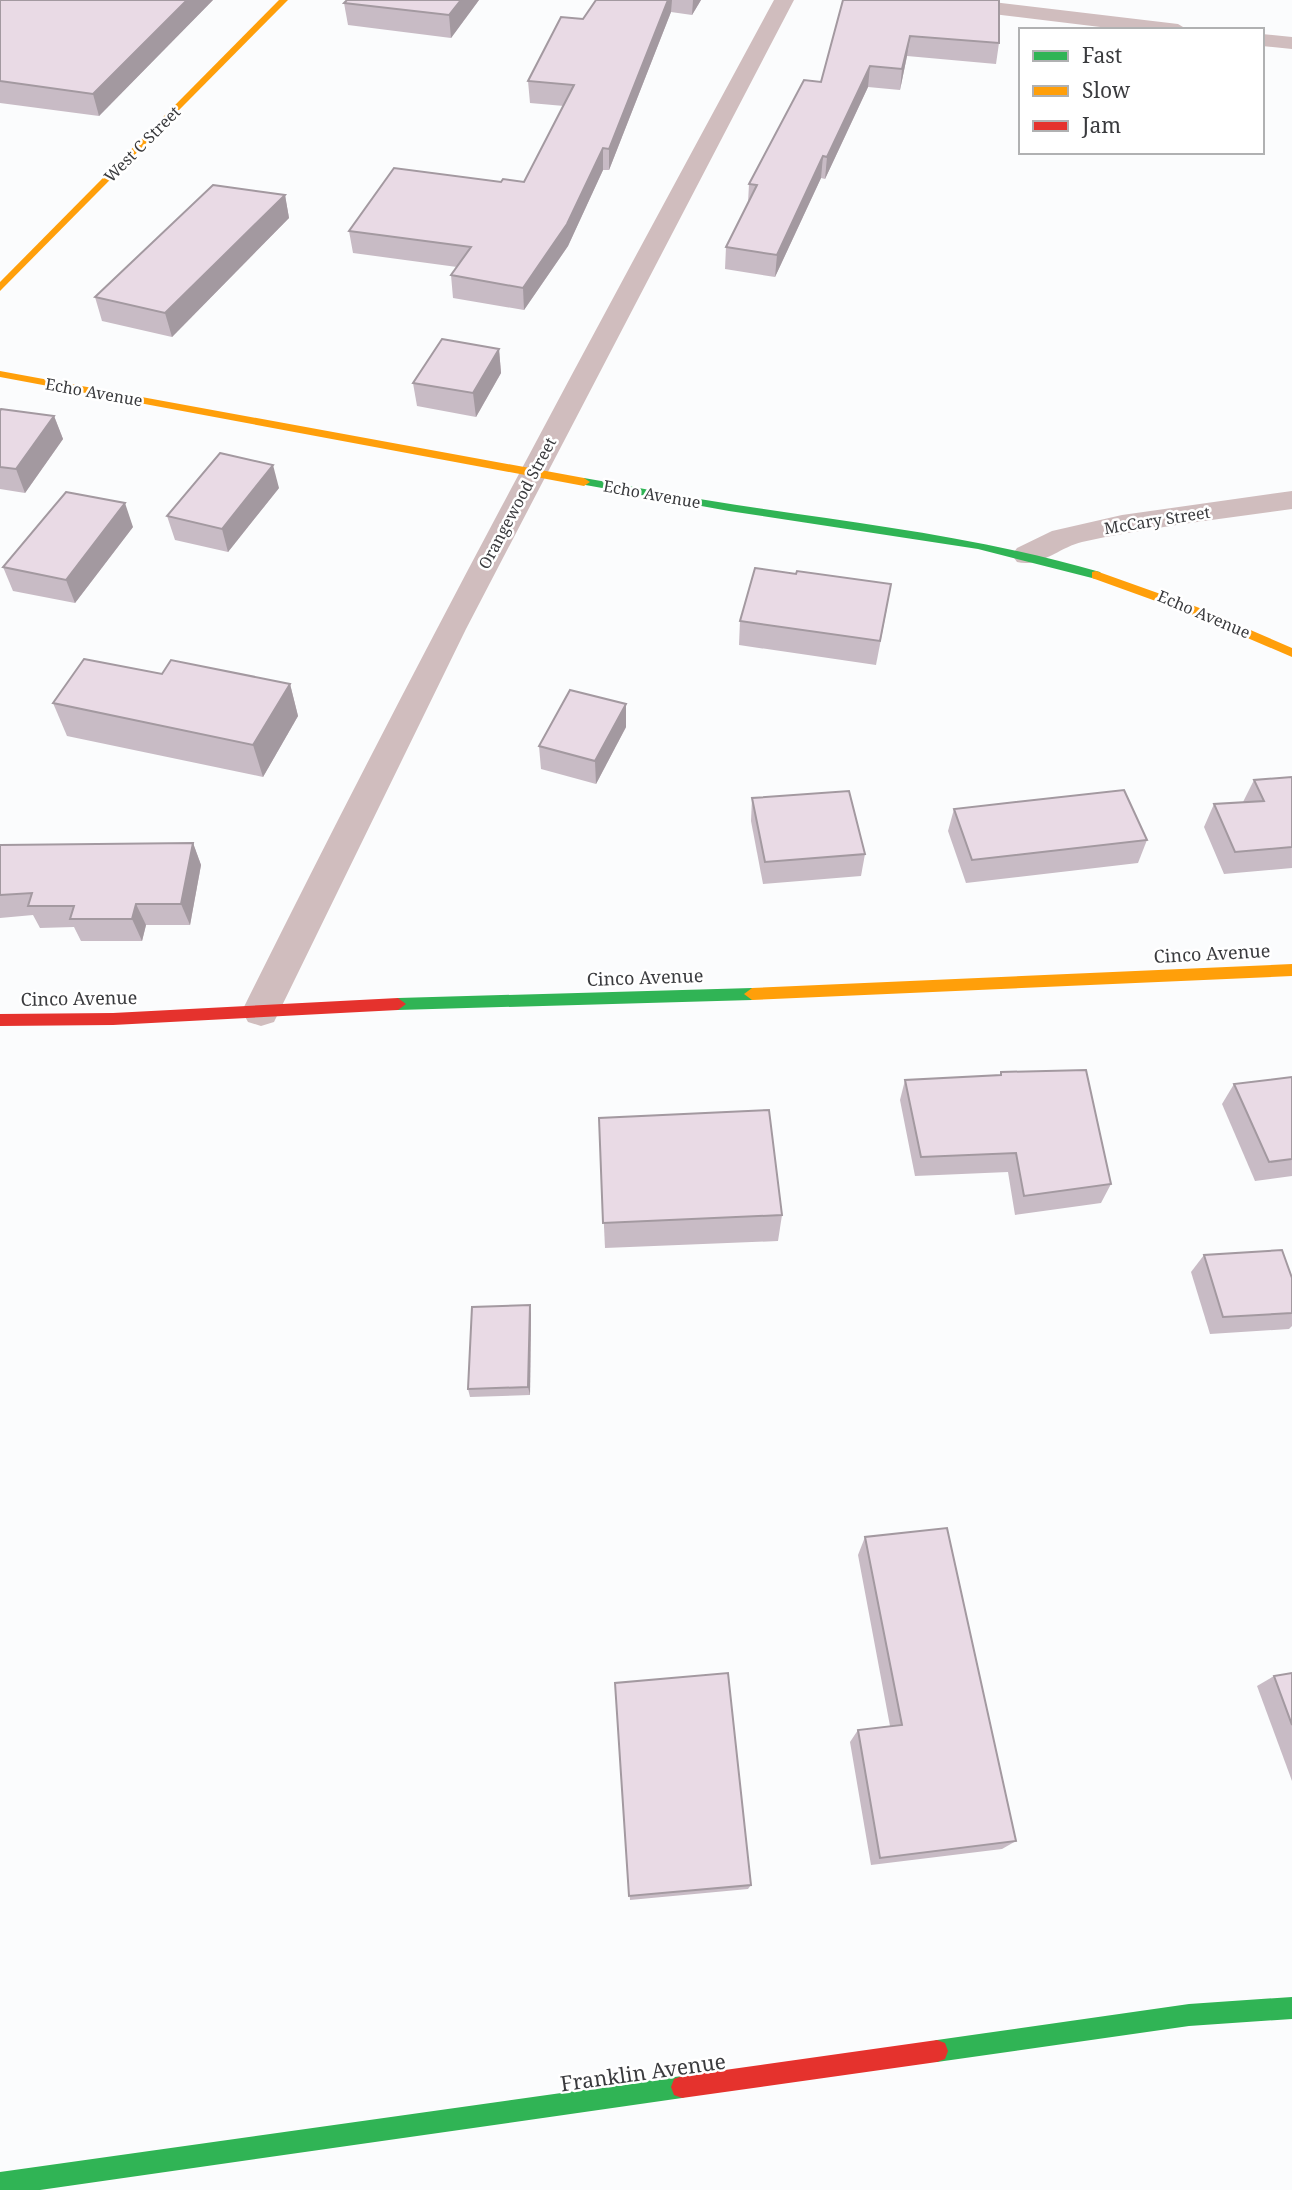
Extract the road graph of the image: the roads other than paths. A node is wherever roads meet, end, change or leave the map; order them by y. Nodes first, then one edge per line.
1 (284, 0) edge
2 (784, 0) edge
3 (926, 0) edge
4 (1161, 28) edge
5 (1264, 40) edge
6 (1292, 43) edge
7 (2, 283) edge
8 (0, 374) edge
9 (533, 472) junction
10 (1292, 500) edge
11 (1027, 555) junction
12 (1292, 653) edge
13 (1292, 970) edge
14 (261, 1010) junction
15 (0, 1020) edge
16 (1292, 2008) edge
17 (0, 2184) edge

1 - 7 street, West C Street
2 - 9 street, Orangewood Street
3 - 4 street
5 - 6 street
8 - 9 street, Echo Avenue
9 - 11 street, Echo Avenue
9 - 14 street, Orangewood Street
10 - 11 street, McCary Street
11 - 12 street, Echo Avenue
13 - 14 street, Cinco Avenue
14 - 15 street, Cinco Avenue
16 - 17 street, Franklin Avenue

